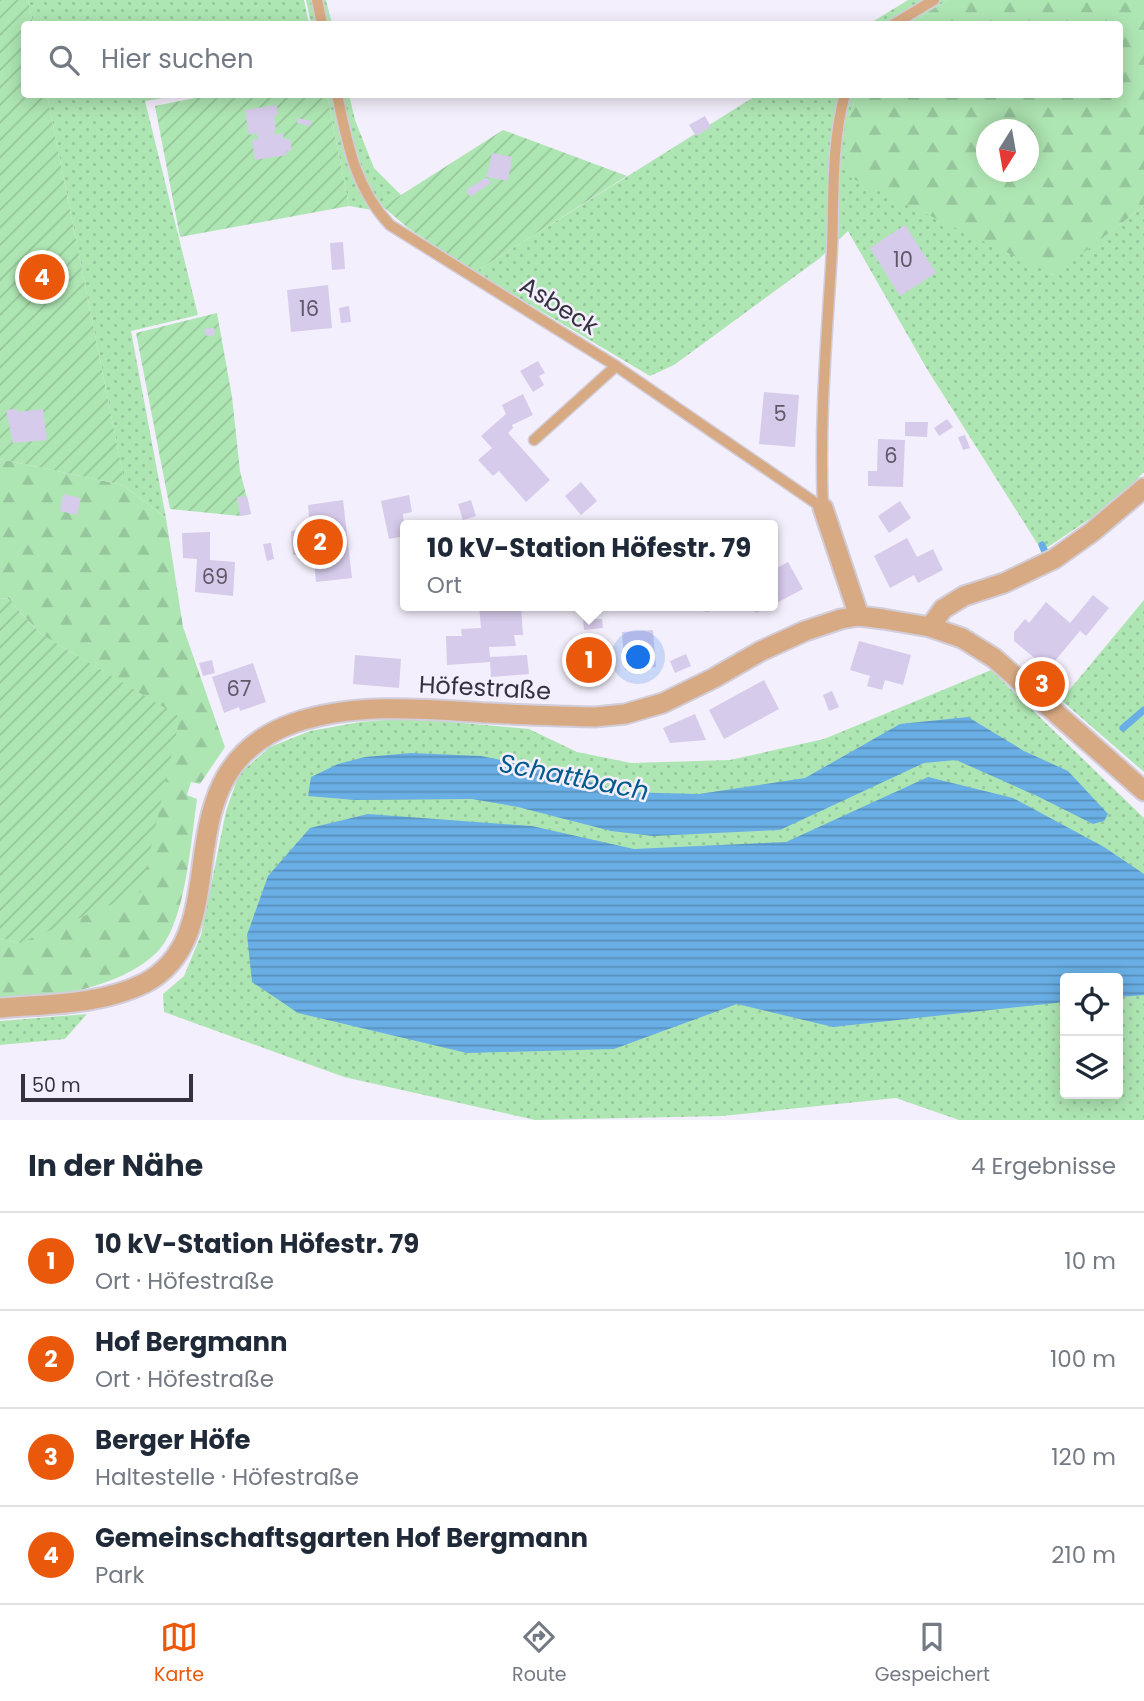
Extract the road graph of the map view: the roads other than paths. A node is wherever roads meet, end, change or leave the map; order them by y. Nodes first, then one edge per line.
1 (317, 0) edge
2 (934, 0) edge
3 (321, 21) edge
4 (899, 21) edge
5 (338, 98) edge
6 (844, 98) edge
7 (615, 366) junction
8 (534, 440) dead end
9 (1144, 488) edge
10 (823, 508) junction
11 (859, 616) junction
12 (930, 627) junction
13 (1144, 791) edge
14 (0, 1009) edge

1 - 3 lane
2 - 4 lane
5 - 7 lane, Asbeck
6 - 10 lane
7 - 8 lane
7 - 10 lane, Asbeck
9 - 12 street
10 - 11 street
11 - 12 street, Höfestraße
11 - 14 street, Höfestraße
12 - 13 street, Höfestraße

